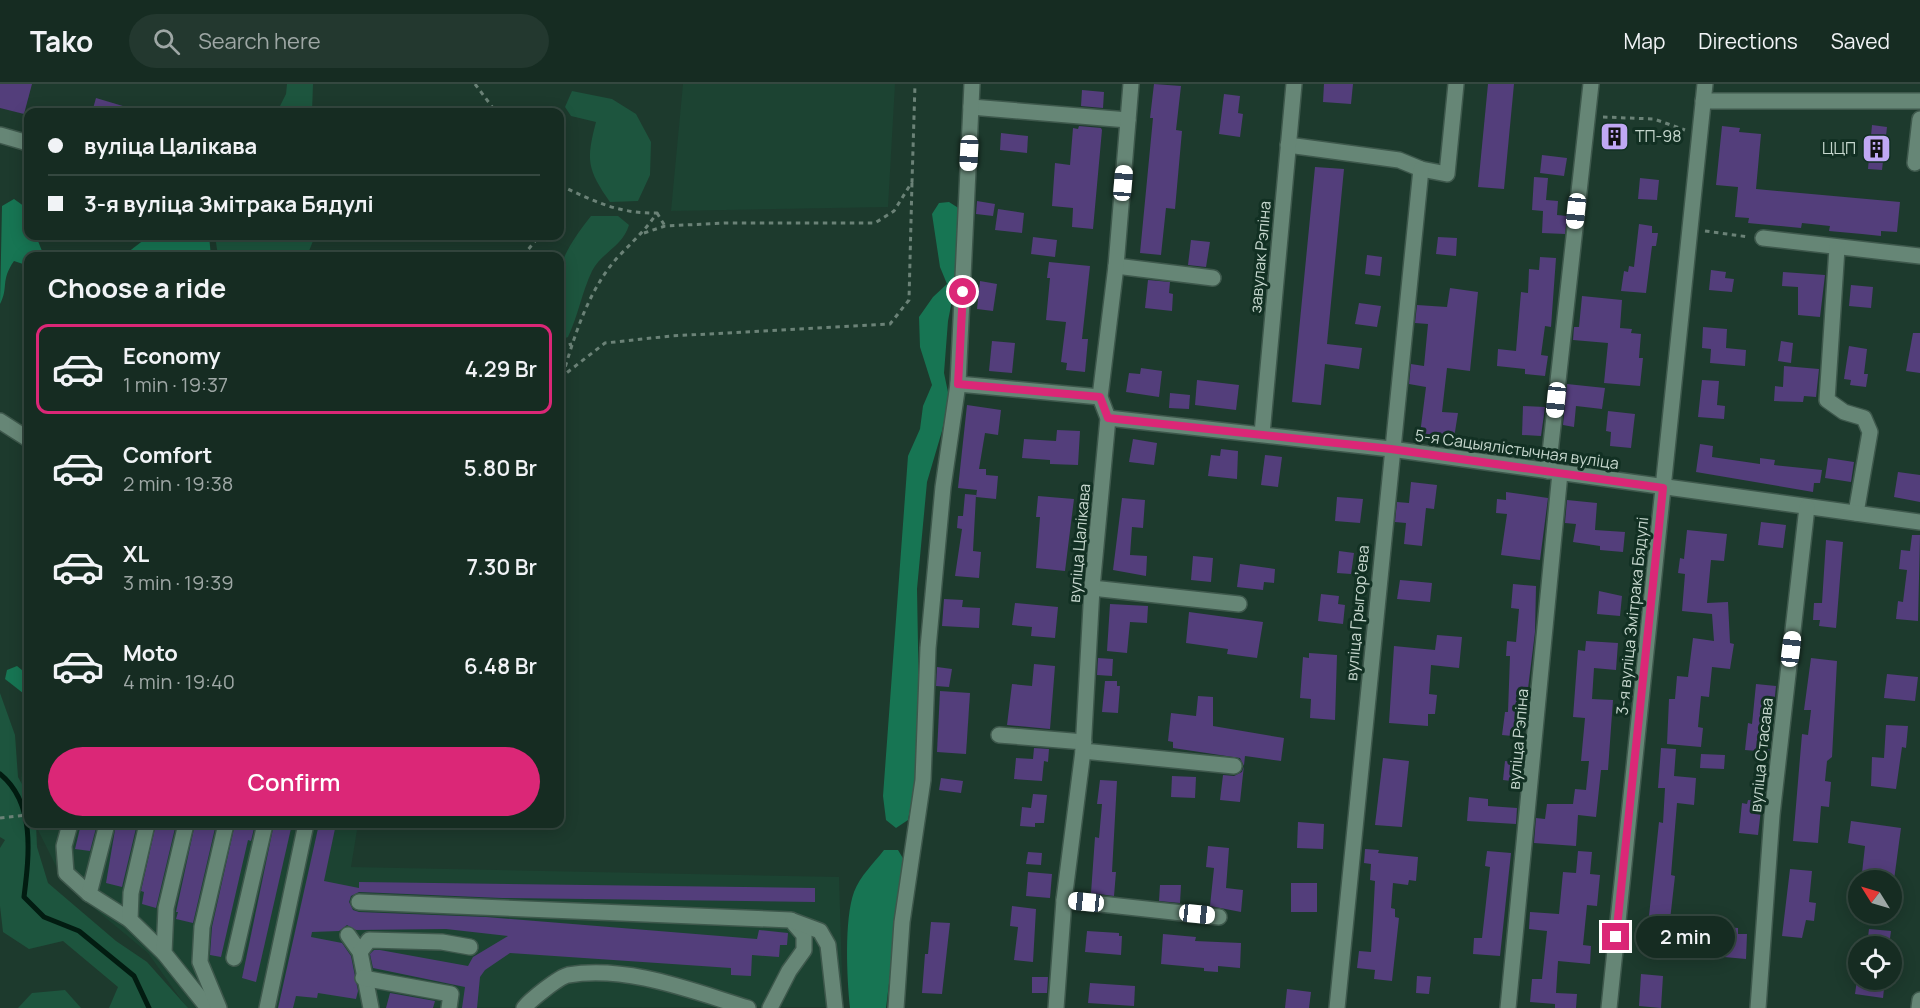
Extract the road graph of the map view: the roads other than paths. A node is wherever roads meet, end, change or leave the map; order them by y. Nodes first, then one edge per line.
1 (972, 84) edge
2 (1131, 84) edge
3 (1294, 84) edge
4 (1456, 84) edge
5 (1592, 84) edge
6 (1705, 84) edge
7 (1703, 101) junction
8 (1920, 101) edge
9 (971, 107) junction
10 (1920, 119) edge
11 (1128, 120) junction
12 (0, 135) edge
13 (24, 142) edge
14 (1288, 145) junction
15 (1915, 163) dead end
16 (1421, 169) junction
17 (1763, 238) road end
18 (1837, 248) junction
19 (1920, 256) edge
20 (1116, 266) junction
21 (1213, 278) dead end
22 (958, 384) junction
23 (1100, 397) junction
24 (1108, 418) junction
25 (0, 421) edge
26 (1262, 434) junction
27 (24, 436) edge
28 (1391, 449) junction
29 (1554, 472) junction
30 (1663, 488) junction
31 (1807, 507) junction
32 (1856, 513) junction
33 (1920, 522) edge
34 (1092, 588) junction
35 (1239, 604) dead end
36 (999, 735) dead end
37 (1083, 747) junction
38 (1234, 766) dead end
39 (69, 828) edge
40 (106, 828) edge
41 (146, 828) edge
42 (185, 828) edge
43 (225, 828) edge
44 (264, 828) edge
45 (305, 828) edge
46 (89, 894) junction
47 (1064, 900) junction
48 (359, 902) dead end
49 (1219, 917) dead end
50 (130, 920) junction
51 (791, 920) junction
52 (348, 935) dead end
53 (470, 947) dead end
54 (164, 952) junction
55 (360, 952) junction
56 (234, 958) dead end
57 (363, 978) junction
58 (1920, 1001) edge
59 (208, 1008) edge
60 (219, 1008) edge
61 (267, 1008) edge
62 (371, 1008) edge
63 (449, 1008) edge
64 (524, 1008) edge
65 (748, 1008) edge
66 (770, 1008) edge
67 (835, 1008) edge
68 (896, 1008) edge
69 (1056, 1008) edge
70 (1337, 1008) edge
71 (1508, 1008) edge
72 (1609, 1008) edge
73 (1758, 1008) edge
74 (1919, 1008) edge

1 - 9 street
2 - 11 street, вуліца Цалікава
3 - 14 street, завулак Рэпіна
4 - 16 street
5 - 29 street, вуліца Рэпіна
6 - 7 street, 3-я вуліца Змітрака Бядулі
7 - 8 street
7 - 30 street, 3-я вуліца Змітрака Бядулі
9 - 11 street
9 - 22 street
10 - 15 street
11 - 20 street, вуліца Цалікава
12 - 13 street
14 - 16 street
14 - 26 street, завулак Рэпіна
16 - 28 street, вуліца Грыгорʼева
17 - 18 street
18 - 19 street
18 - 32 street
20 - 21 street
20 - 23 street, вуліца Цалікава
22 - 23 street
22 - 68 street
23 - 24 street, вуліца Цалікава
24 - 26 street, 5-я Сацыялістычная вуліца
24 - 34 street, вуліца Цалікава
25 - 27 street
26 - 28 street, 5-я Сацыялістычная вуліца
28 - 29 street, 5-я Сацыялістычная вуліца
28 - 70 street, вуліца Грыгорʼева
29 - 30 street, 5-я Сацыялістычная вуліца
29 - 71 street, вуліца Рэпіна
30 - 31 street, 5-я Сацыялістычная вуліца
30 - 72 street, 3-я вуліца Змітрака Бядулі
31 - 32 street, 5-я Сацыялістычная вуліца
31 - 73 street, вуліца Стасава
32 - 33 street, 5-я Сацыялістычная вуліца
34 - 35 street
34 - 37 street, вуліца Цалікава
36 - 37 street
37 - 38 street
37 - 47 street, вуліца Цалікава
39 - 46 street
40 - 46 street
41 - 50 street
42 - 54 street
43 - 60 street
44 - 56 street
45 - 61 street
46 - 50 street
47 - 49 street
47 - 69 street, вуліца Цалікава
48 - 51 street
50 - 54 street
51 - 66 street
51 - 67 street
52 - 55 street
53 - 55 street
54 - 59 street
55 - 57 street
57 - 62 street
57 - 63 street
58 - 74 street
64 - 65 street

